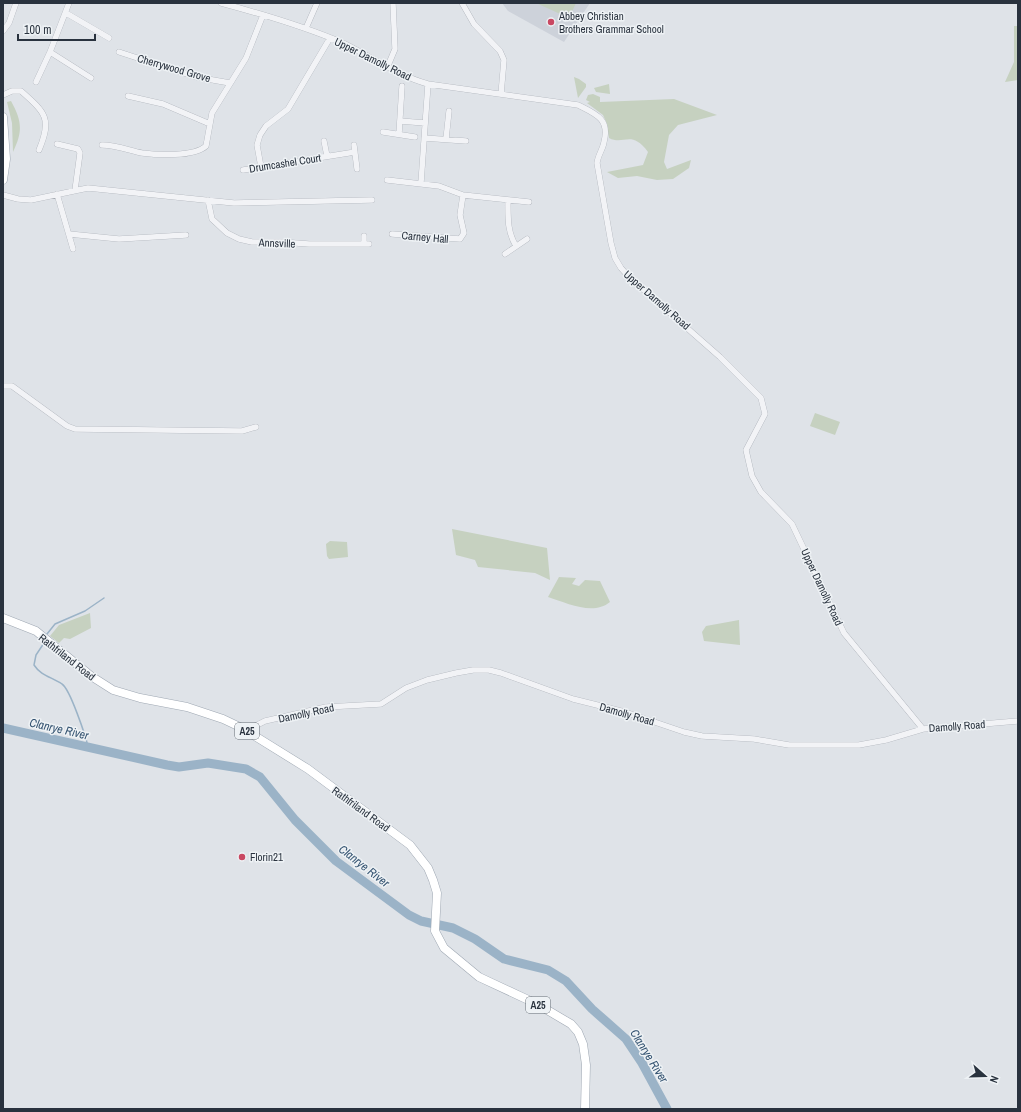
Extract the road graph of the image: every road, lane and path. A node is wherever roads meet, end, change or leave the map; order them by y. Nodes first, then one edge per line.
1 (16, 3) edge
2 (69, 3) edge
3 (221, 3) edge
4 (317, 3) edge
5 (394, 3) edge
6 (462, 3) edge
7 (66, 13) junction
8 (263, 15) junction
9 (306, 28) junction
10 (3, 31) edge
11 (109, 38) dead end
12 (330, 38) junction
13 (50, 52) junction
14 (119, 52) dead end
15 (387, 68) junction
16 (91, 78) dead end
17 (36, 82) dead end
18 (230, 83) junction
19 (428, 84) junction
20 (402, 86) dead end
21 (501, 94) junction
22 (3, 95) edge
23 (128, 96) dead end
24 (449, 111) dead end
25 (3, 117) edge
26 (400, 121) junction
27 (425, 123) junction
28 (210, 124) junction
29 (383, 132) dead end
30 (399, 134) junction
31 (415, 137) dead end
32 (424, 138) junction
33 (446, 139) junction
34 (324, 141) dead end
35 (466, 141) dead end
36 (57, 144) dead end
37 (102, 145) dead end
38 (354, 145) dead end
39 (39, 150) dead end
40 (355, 152) junction
41 (328, 156) junction
42 (261, 167) junction
43 (357, 169) dead end
44 (243, 170) dead end
45 (3, 180) edge
46 (387, 180) dead end
47 (421, 183) junction
48 (75, 190) junction
49 (57, 194) junction
50 (3, 195) edge
51 (463, 196) junction
52 (208, 200) junction
53 (372, 200) dead end
54 (508, 200) junction
55 (529, 202) dead end
56 (69, 234) junction
57 (392, 234) dead end
58 (186, 235) dead end
59 (364, 236) dead end
60 (527, 239) dead end
61 (516, 246) junction
62 (73, 249) dead end
63 (505, 254) dead end
64 (3, 386) edge
65 (256, 427) dead end
66 (3, 618) edge
67 (1018, 722) edge
68 (923, 729) junction
69 (249, 732) junction
70 (585, 1109) edge

1 - 10 street
2 - 7 street
3 - 8 street, Upper Damolly Road
4 - 9 street
5 - 15 street
6 - 21 street
7 - 11 street
7 - 13 street
8 - 9 street, Upper Damolly Road
8 - 18 street, Cherrywood Grove
9 - 12 street, Upper Damolly Road
12 - 15 street, Upper Damolly Road
12 - 42 street
13 - 16 street
13 - 17 street
14 - 18 street, Cherrywood Grove
15 - 19 street, Upper Damolly Road
18 - 28 street, Cherrywood Grove
19 - 21 street, Upper Damolly Road
19 - 27 street
20 - 26 street
21 - 68 street, Upper Damolly Road
22 - 39 street
23 - 28 street
24 - 33 street
25 - 45 main road
26 - 27 street
26 - 30 street
27 - 32 street
28 - 37 street, Cherrywood Grove
29 - 30 street
30 - 31 street
32 - 33 street
32 - 47 street
33 - 35 street
34 - 41 street, Drumcashel Court
36 - 48 street
38 - 40 street
40 - 41 street, Drumcashel Court
40 - 43 street
41 - 42 street, Drumcashel Court
42 - 44 street, Drumcashel Court
46 - 47 street
47 - 51 street
48 - 49 street
48 - 52 street
49 - 50 street
49 - 56 street
51 - 54 street
51 - 57 street, Carney Hall
52 - 53 street
52 - 59 street, Annsville
54 - 55 street
54 - 61 street
56 - 58 street
56 - 62 street
60 - 61 street
61 - 63 street
64 - 65 street
66 - 69 main road, Rathfriland Road / A25
67 - 68 street, Damolly Road
68 - 69 street, Damolly Road
69 - 70 main road, Rathfriland Road / A25

